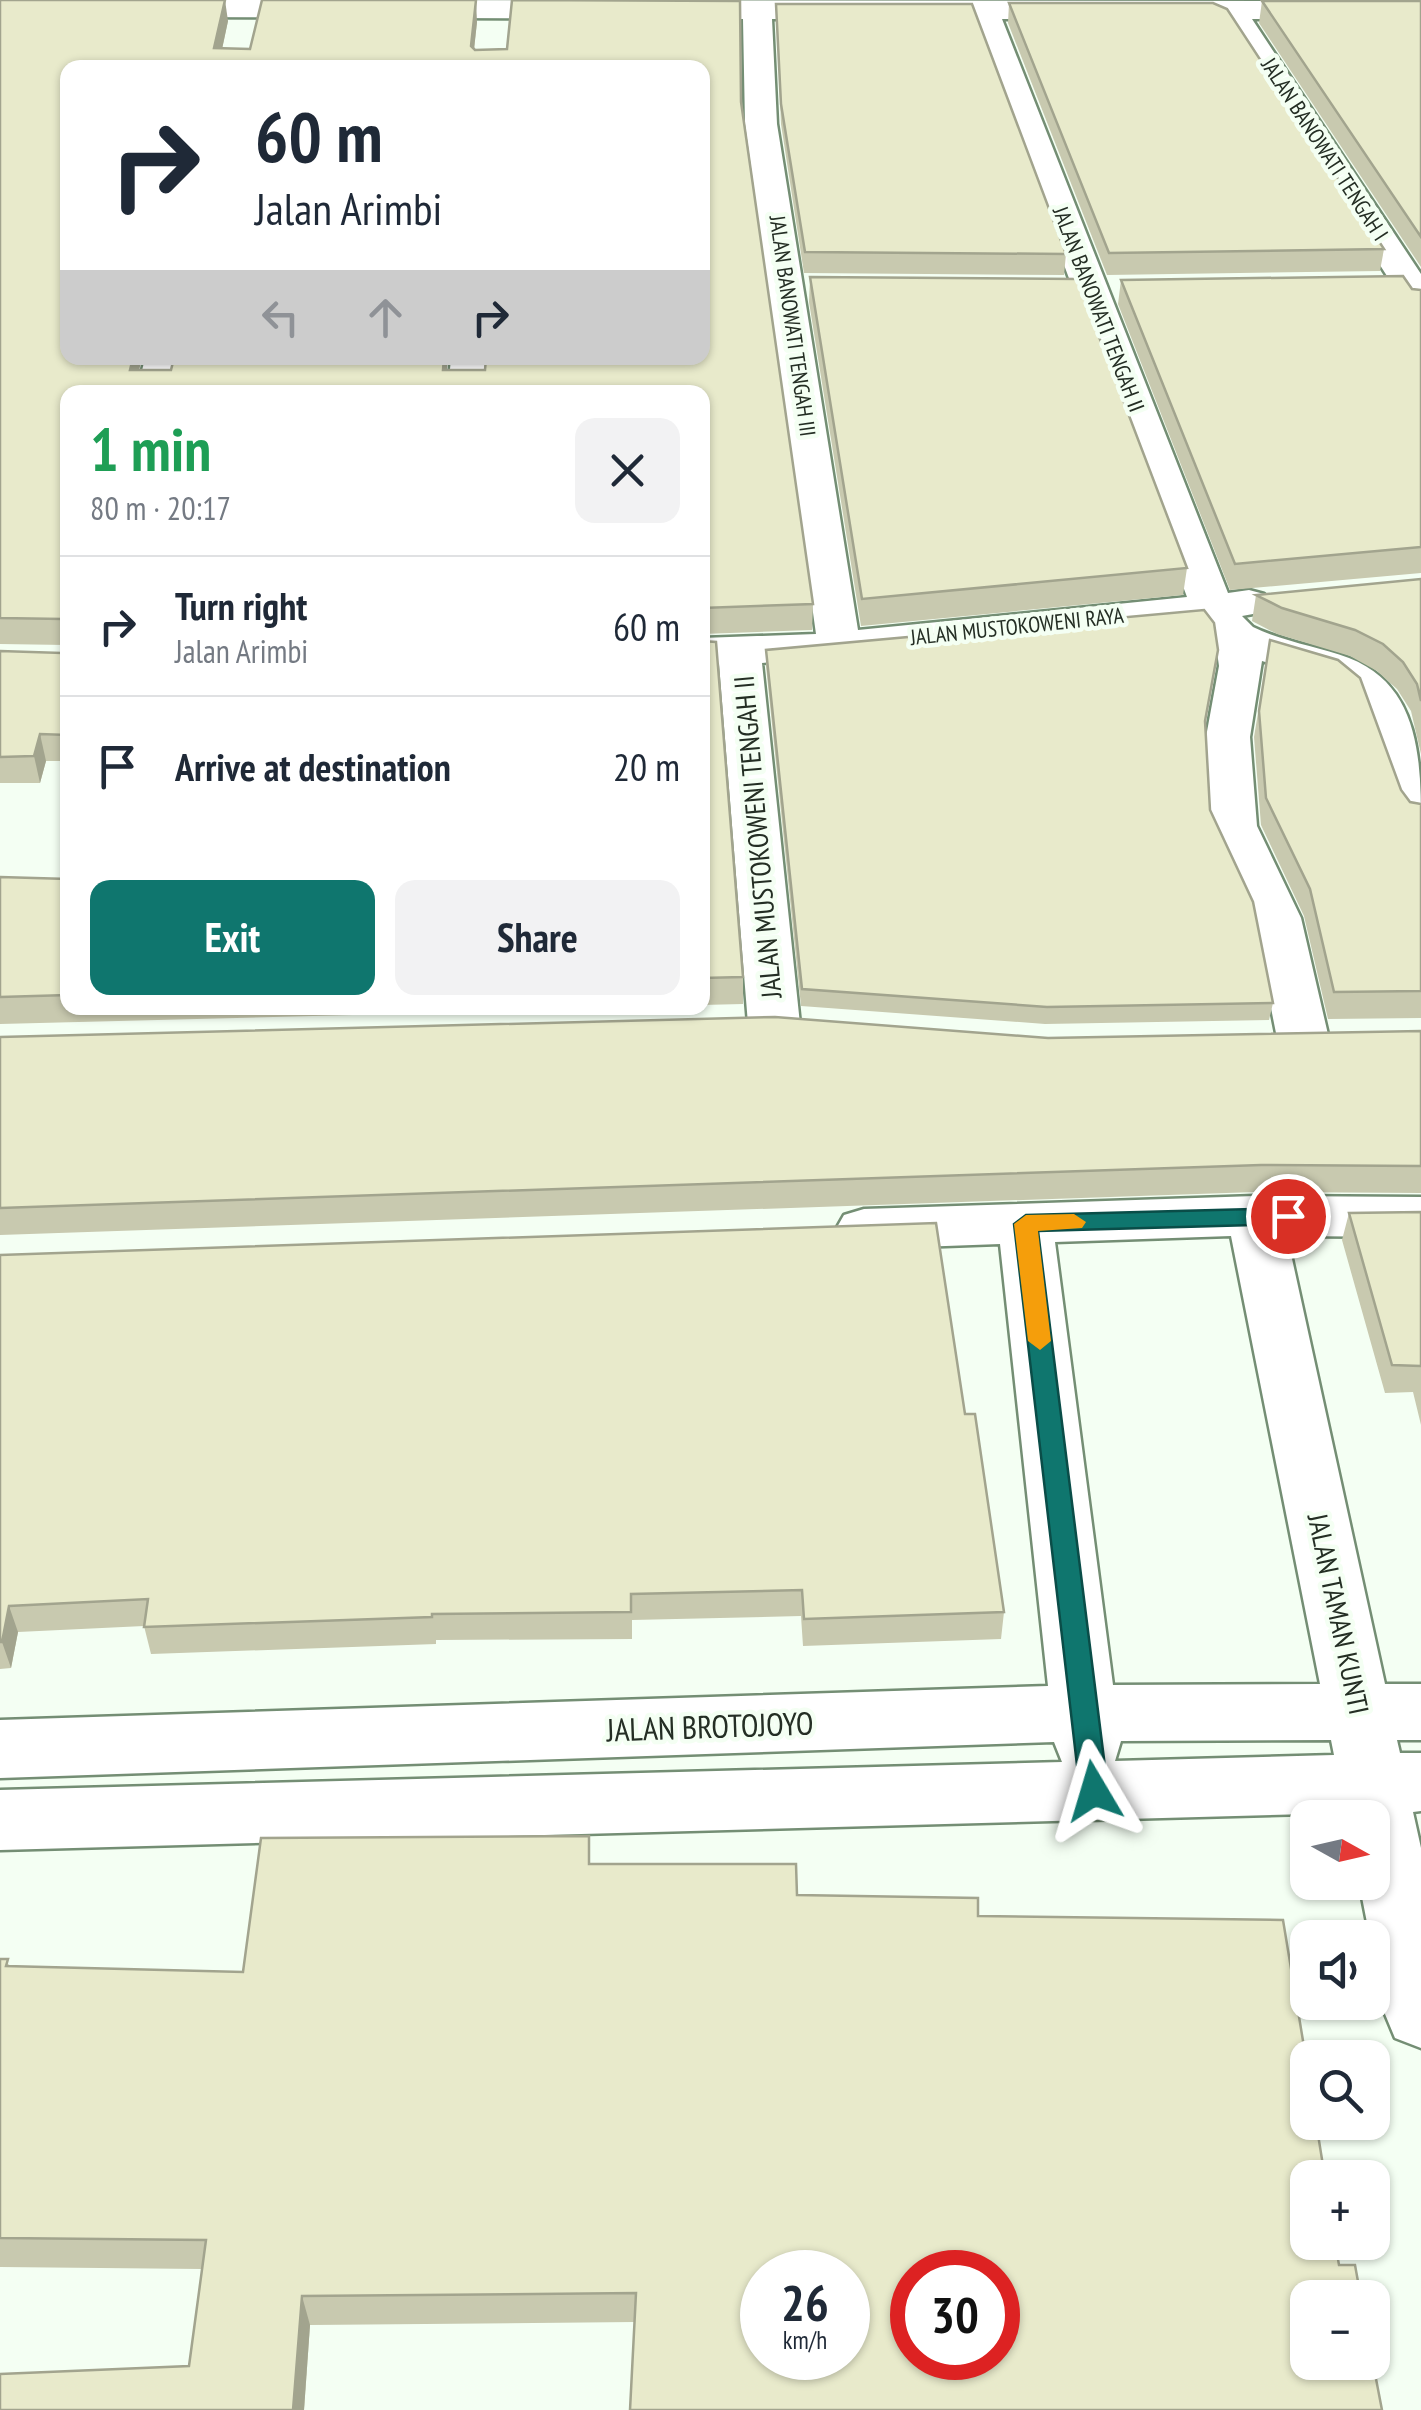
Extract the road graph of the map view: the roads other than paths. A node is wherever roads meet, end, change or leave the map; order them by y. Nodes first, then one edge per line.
1 (308, 4) edge
2 (756, 4) edge
3 (1215, 5) edge
4 (985, 6) edge
5 (135, 8) edge
6 (250, 8) junction
7 (1421, 10) edge
8 (509, 14) edge
9 (242, 37) dead end
10 (1371, 286) edge
11 (788, 287) junction
12 (825, 287) edge
13 (1053, 290) edge
14 (1092, 290) junction
15 (1132, 290) edge
16 (1416, 293) edge
17 (1288, 599) edge
18 (1224, 620) junction
19 (839, 644) junction
20 (721, 651) edge
21 (1421, 815) edge
22 (774, 1026) edge
23 (1304, 1042) edge
24 (1254, 1216) junction
25 (1421, 1217) edge
26 (1026, 1224) junction
27 (808, 1231) edge
28 (1084, 1714) junction
29 (1391, 1714) edge
30 (0, 1750) edge
31 (1398, 1783) edge
32 (1094, 1791) junction
33 (0, 1820) edge
34 (1421, 2014) edge

1 - 6 street
1 - 8 street
2 - 4 street
2 - 8 street
2 - 11 street, JALAN BANOWATI TENGAH III
3 - 4 street
3 - 7 street
3 - 16 street, JALAN BANOWATI TENGAH I
4 - 14 street, JALAN BANOWATI TENGAH II
5 - 6 street
6 - 9 street
10 - 16 street
11 - 12 street
11 - 19 street, JALAN BANOWATI TENGAH III
13 - 14 street
14 - 15 street
14 - 18 street, JALAN BANOWATI TENGAH II
17 - 18 street, JALAN MUSTOKOWENI RAYA
18 - 19 street, JALAN MUSTOKOWENI RAYA
18 - 21 street, JALAN MUSTOKOWENI RAYA
18 - 23 street, JALAN BANOWATI TENGAH II
19 - 20 street, JALAN MUSTOKOWENI RAYA
20 - 22 street, JALAN MUSTOKOWENI TENGAH II
24 - 25 street
24 - 26 street
24 - 29 street, JALAN TAMAN KUNTI
26 - 27 street
26 - 28 street
28 - 29 street, JALAN BROTOJOYO
28 - 30 street, JALAN BROTOJOYO
28 - 32 street
29 - 31 street, JALAN TAMAN KUNTI
31 - 32 street
31 - 34 street, JALAN TAMAN KUNTI
32 - 33 street

